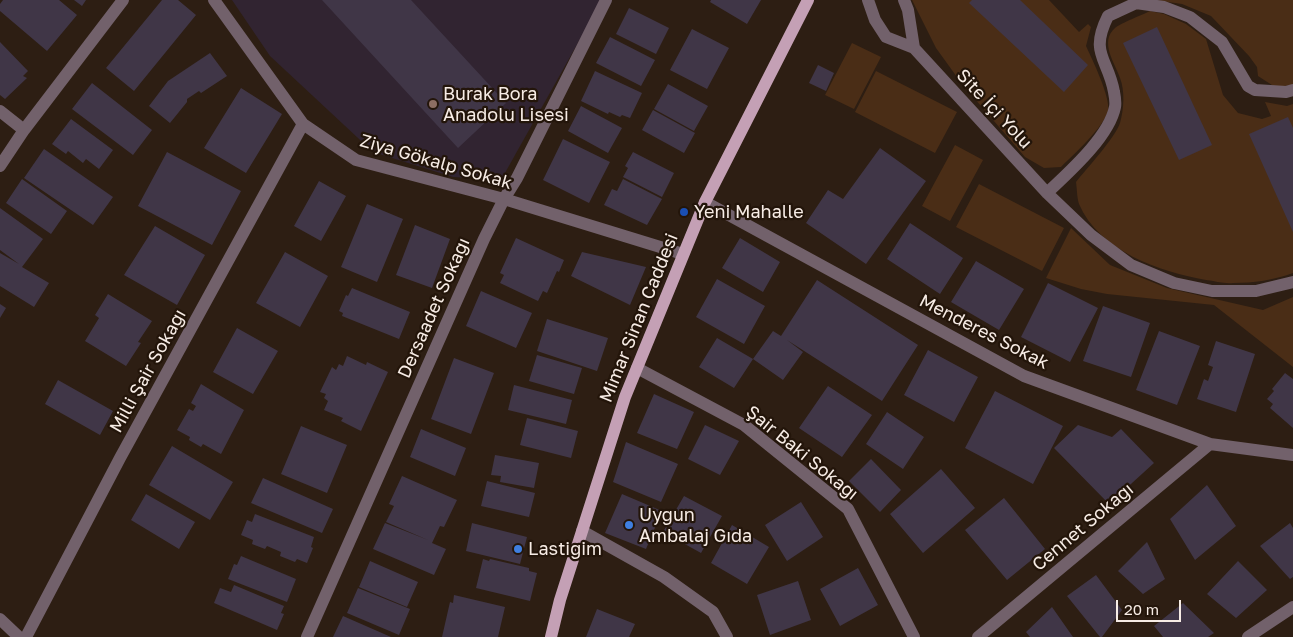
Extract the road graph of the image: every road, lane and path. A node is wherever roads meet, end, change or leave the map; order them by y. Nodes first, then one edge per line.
1 (123, 0) edge
2 (214, 0) edge
3 (606, 0) edge
4 (808, 0) edge
5 (868, 0) edge
6 (904, 0) edge
7 (914, 48) junction
8 (1293, 90) edge
9 (0, 111) edge
10 (303, 124) junction
11 (24, 130) junction
12 (0, 166) edge
13 (1048, 193) junction
14 (504, 199) junction
15 (705, 202) junction
16 (683, 254) junction
17 (1293, 282) edge
18 (637, 368) junction
19 (1210, 444) junction
20 (1293, 455) edge
21 (582, 531) junction
22 (1293, 607) edge
23 (0, 619) edge
24 (19, 637) edge
25 (26, 637) edge
26 (307, 637) edge
27 (551, 637) edge
28 (727, 637) edge
29 (914, 637) edge
30 (978, 637) edge
31 (1248, 637) edge

1 - 11 street
2 - 10 street, Ziya Gökalp Sokak
3 - 14 street, Dersaadet Sokağı
4 - 15 main road, Mimar Sinan Caddesi
5 - 7 street
6 - 7 street
7 - 13 street, Site İçi Yolu
8 - 13 street
9 - 11 street
10 - 14 street, Ziya Gökalp Sokak
10 - 25 street, Milli Şair Sokağı
11 - 12 street
13 - 17 street, Site İçi Yolu
14 - 16 street, Ziya Gökalp Sokak
14 - 26 street, Dersaadet Sokağı
15 - 16 main road, Mimar Sinan Caddesi
15 - 19 street, Menderes Sokak
16 - 18 main road, Mimar Sinan Caddesi
18 - 21 main road, Mimar Sinan Caddesi
18 - 29 street, Şair Baki Sokağı
19 - 20 street, Menderes Sokak
19 - 30 street, Cennet Sokağı
21 - 27 main road, Mimar Sinan Caddesi
21 - 28 street
22 - 31 street
23 - 24 street

